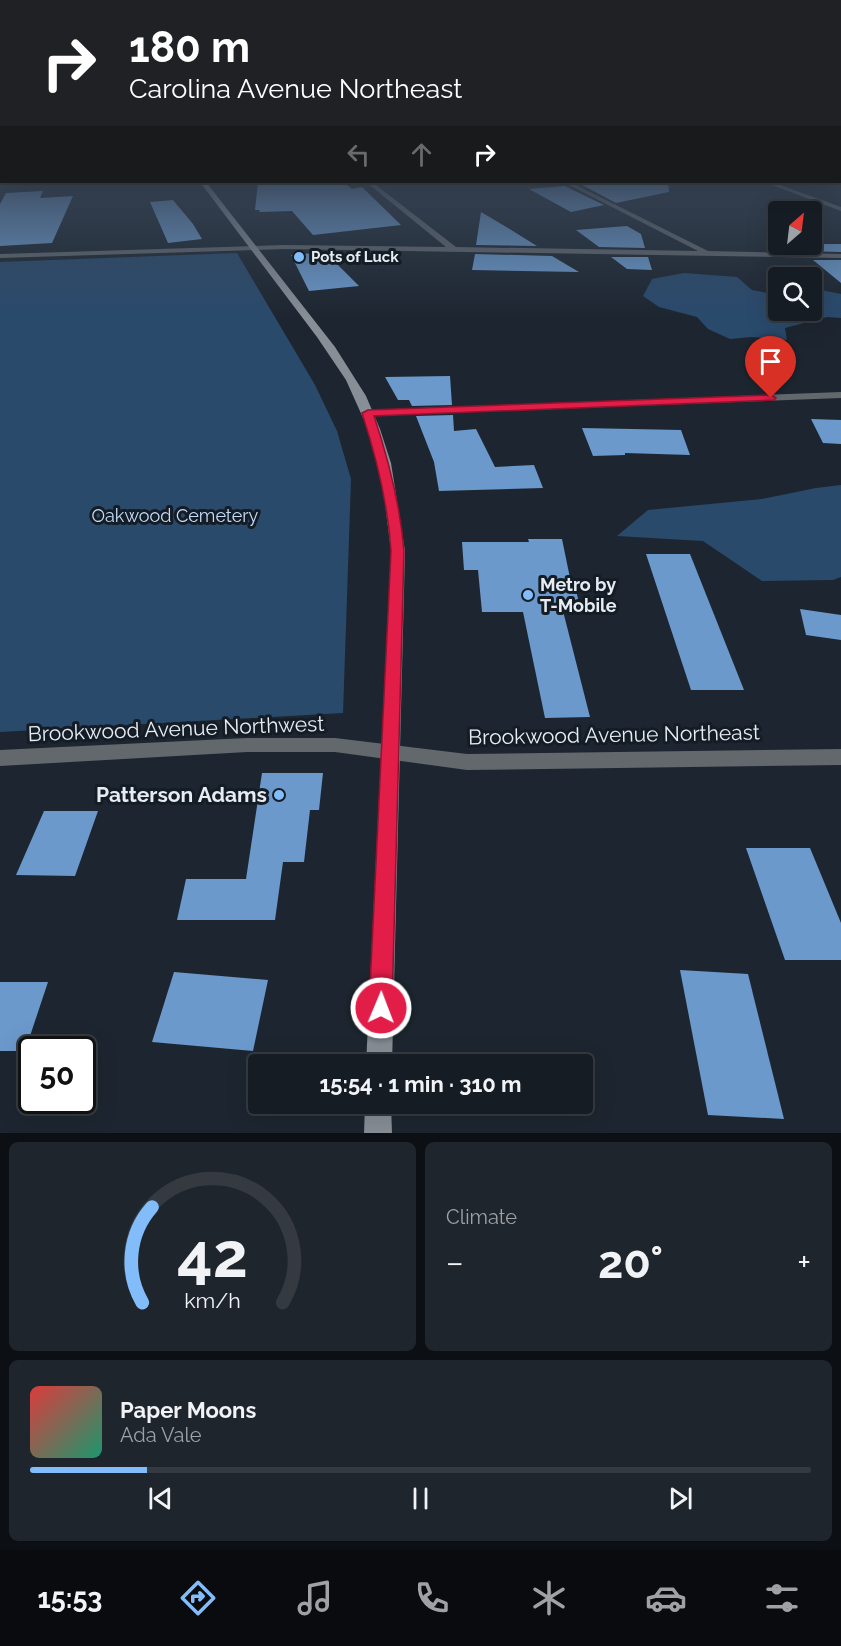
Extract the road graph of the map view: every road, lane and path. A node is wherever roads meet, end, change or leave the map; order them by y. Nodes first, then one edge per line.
1 (227, 213) edge
2 (408, 213) edge
3 (627, 213) edge
4 (252, 247) junction
5 (453, 249) junction
6 (709, 254) junction
7 (0, 256) edge
8 (841, 256) edge
9 (841, 395) edge
10 (368, 413) junction
11 (389, 751) junction
12 (841, 757) edge
13 (0, 758) edge
14 (379, 1054) edge
15 (378, 1114) edge
16 (378, 1133) edge

1 - 4 main road
2 - 5 street
3 - 6 street
4 - 5 street
4 - 7 street
4 - 10 main road
5 - 6 street
6 - 8 street
9 - 10 street
10 - 11 main road
11 - 12 street, Brookwood Avenue Northeast
11 - 13 street, Brookwood Avenue Northwest
11 - 14 main road
15 - 16 main road

